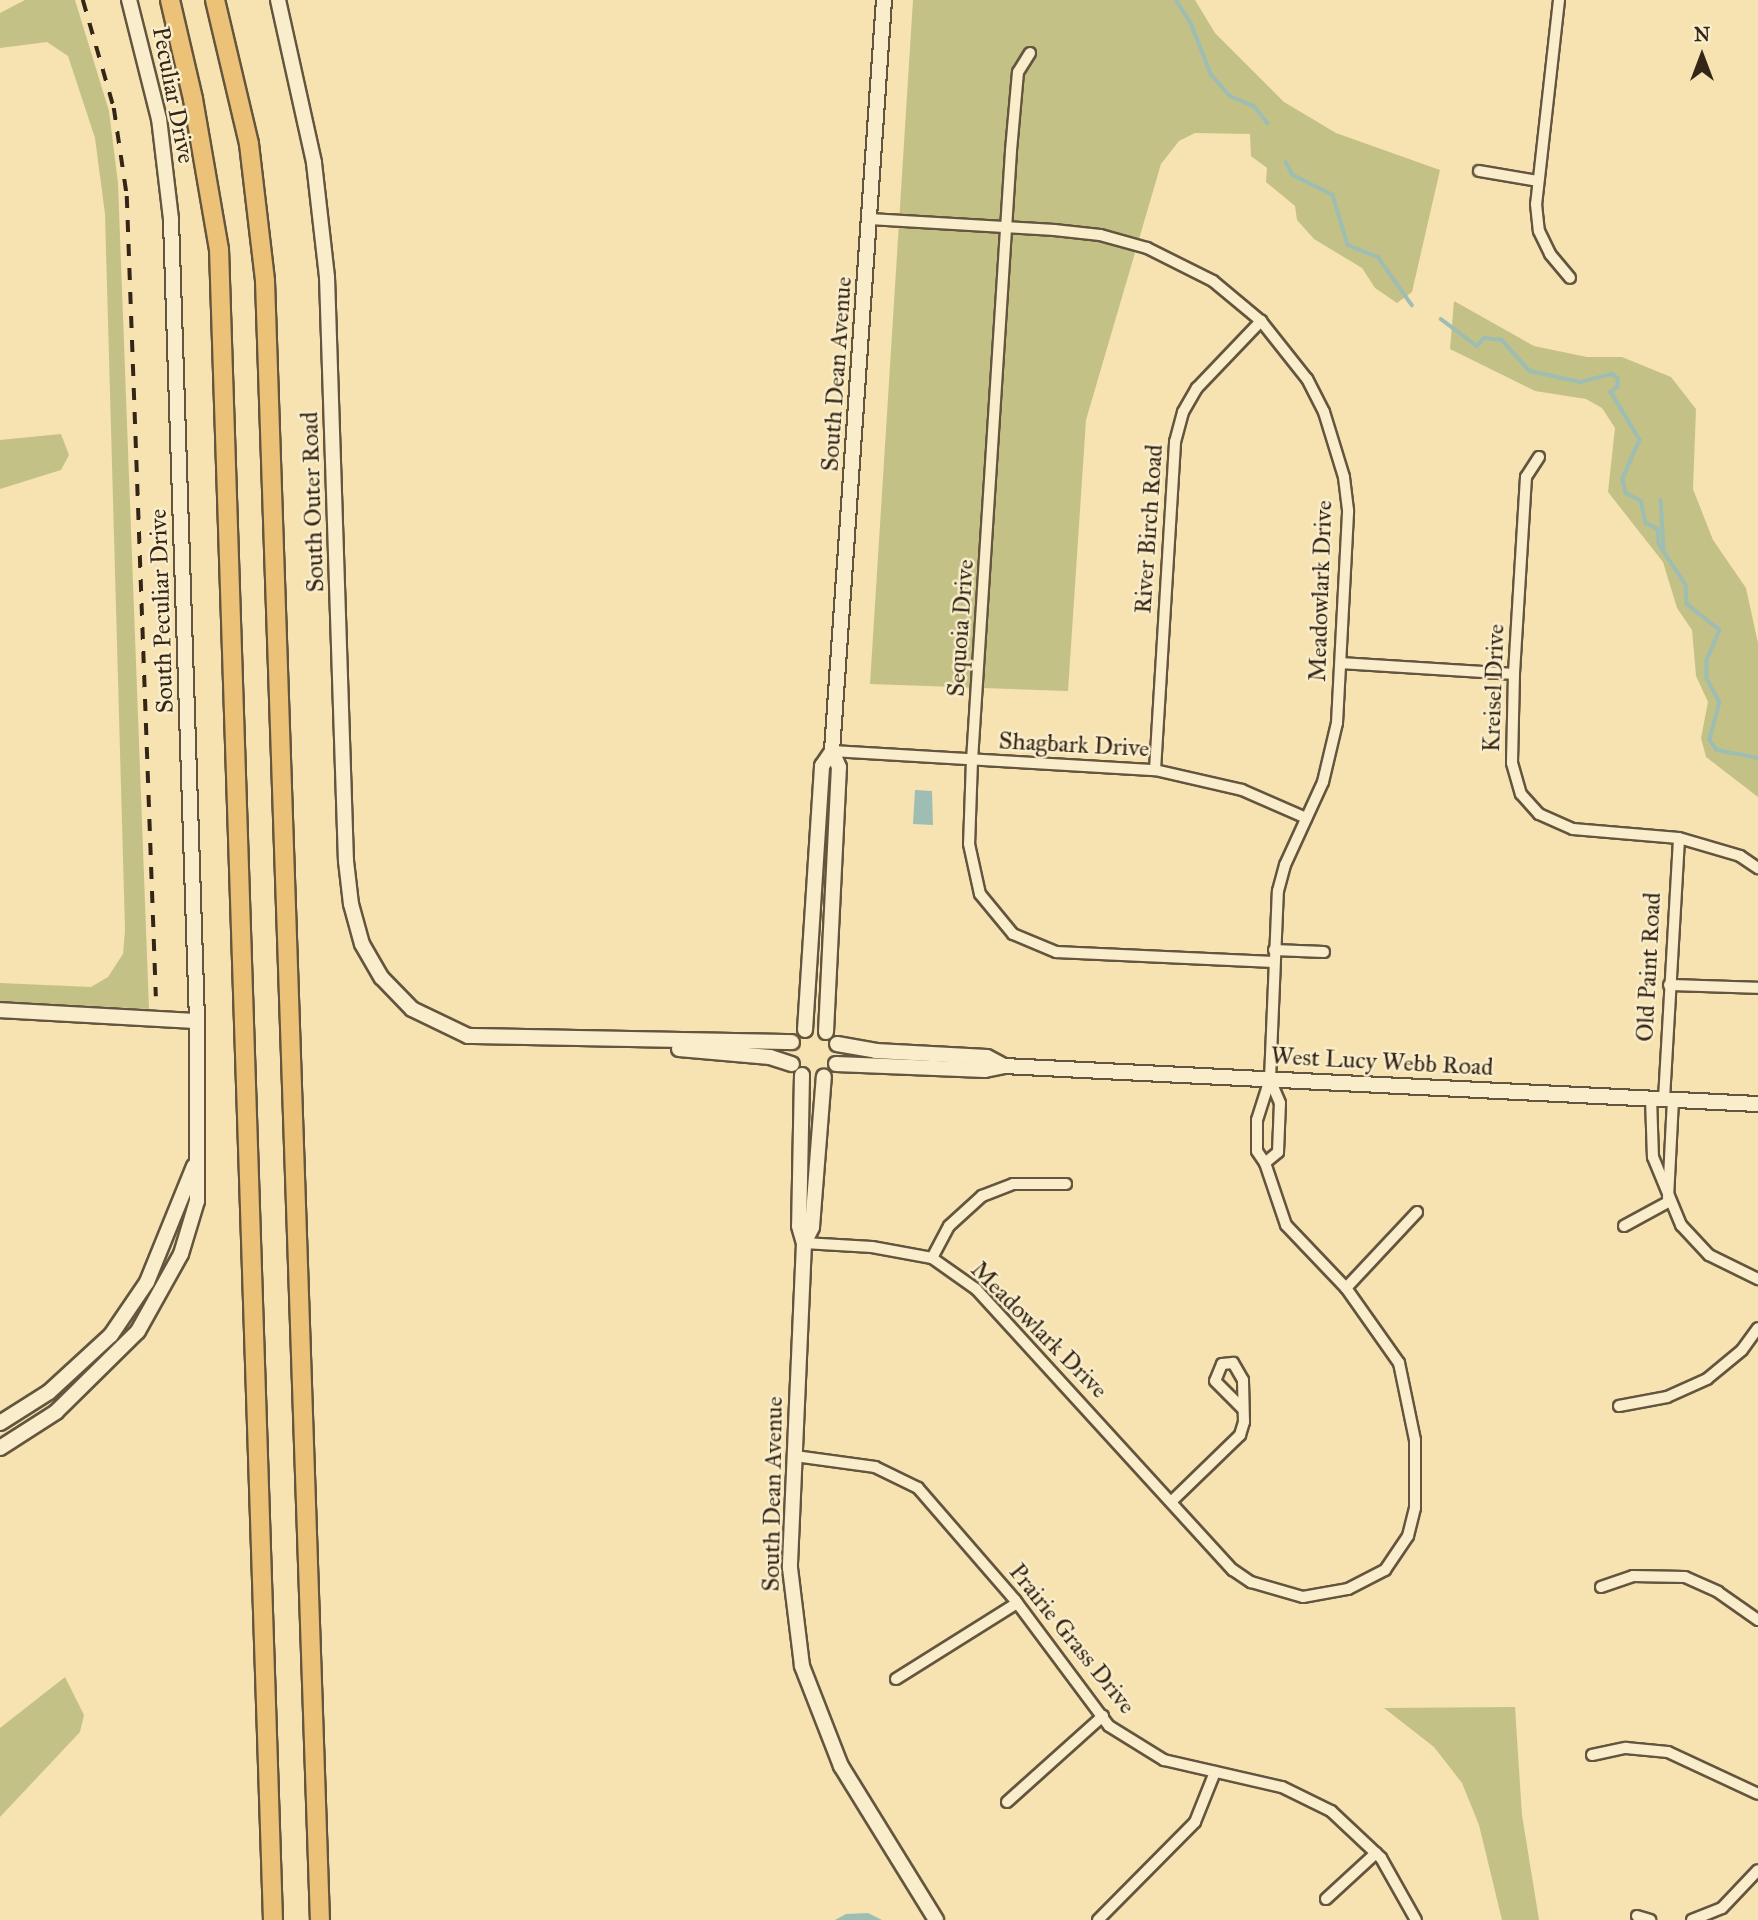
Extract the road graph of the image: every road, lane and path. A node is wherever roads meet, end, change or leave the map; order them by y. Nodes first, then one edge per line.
1 (129, 0) edge
2 (170, 0) edge
3 (215, 0) edge
4 (278, 0) edge
5 (884, 0) edge
6 (1559, 0) edge
7 (1030, 53) dead end
8 (1479, 171) dead end
9 (1538, 181) junction
10 (169, 199) joint
11 (870, 219) junction
12 (1006, 228) junction
13 (1570, 278) dead end
14 (1261, 321) junction
15 (1539, 457) dead end
16 (1341, 663) junction
17 (1514, 674) junction
18 (832, 751) junction
19 (972, 760) junction
20 (1155, 770) junction
21 (1306, 817) junction
22 (1679, 838) junction
23 (1758, 868) edge
24 (1274, 950) junction
25 (1324, 952) dead end
26 (1274, 962) junction
27 (1669, 985) junction
28 (1758, 988) edge
29 (0, 1010) edge
30 (197, 1021) junction
31 (805, 1030) junction
32 (826, 1032) junction
33 (573, 1039) junction
34 (792, 1042) junction
35 (836, 1044) junction
36 (792, 1064) junction
37 (836, 1065) junction
38 (1004, 1066) junction
39 (802, 1075) junction
40 (824, 1076) junction
41 (1270, 1079) junction
42 (1662, 1099) junction
43 (1758, 1104) edge
44 (199, 1152) junction
45 (1265, 1163) junction
46 (1066, 1184) dead end
47 (1668, 1202) junction
48 (1417, 1212) dead end
49 (1624, 1226) dead end
50 (804, 1244) junction
51 (932, 1258) junction
52 (1758, 1279) edge
53 (1346, 1288) junction
54 (1758, 1328) edge
55 (1619, 1406) dead end
56 (1242, 1408) dead end
57 (0, 1423) edge
58 (0, 1448) edge
59 (794, 1456) junction
60 (1172, 1501) junction
61 (1601, 1587) dead end
62 (1017, 1603) junction
63 (1758, 1620) edge
64 (896, 1679) dead end
65 (1103, 1716) junction
66 (1592, 1755) dead end
67 (1215, 1772) junction
68 (1758, 1794) edge
69 (1007, 1802) dead end
70 (1376, 1853) junction
71 (1758, 1870) edge
72 (1326, 1899) dead end
73 (1637, 1916) dead end
74 (273, 1920) edge
75 (320, 1920) edge
76 (936, 1920) edge
77 (1098, 1920) edge
78 (1416, 1920) edge
79 (1650, 1920) edge
80 (1692, 1920) edge

1 - 10 street, Peculiar Drive
2 - 74 highway
3 - 75 highway
4 - 33 street, South Outer Road
5 - 11 street, South Dean Avenue
6 - 9 street
7 - 12 street, Sequoia Drive
8 - 9 street
9 - 13 street
10 - 30 street, South Peculiar Drive
11 - 12 street, Meadowlark Drive
11 - 18 street, South Dean Avenue
12 - 14 street, Meadowlark Drive
12 - 19 street, Sequoia Drive
14 - 16 street, Meadowlark Drive
14 - 20 street, River Birch Road
15 - 17 street, Kreisel Drive
16 - 17 street
16 - 21 street, Meadowlark Drive
17 - 22 street, Kreisel Drive
18 - 19 street, Shagbark Drive
18 - 31 street, South Dean Avenue
18 - 32 street, South Dean Avenue
19 - 20 street, Shagbark Drive
19 - 26 street, Sequoia Drive
20 - 21 street, Shagbark Drive
21 - 24 street, Meadowlark Drive
22 - 23 street, Kreisel Drive
22 - 27 street, Old Paint Road
24 - 25 street
24 - 26 street, Meadowlark Drive
26 - 41 street, Meadowlark Drive
27 - 28 street
27 - 42 street, Old Paint Road
29 - 30 street
30 - 44 street
31 - 32 street
31 - 34 street
32 - 35 street
33 - 34 street
33 - 36 street
34 - 36 street
35 - 37 street
35 - 38 street, West Lucy Webb Road
36 - 39 street
37 - 38 street, West Lucy Webb Road
37 - 40 street
38 - 41 street, West Lucy Webb Road
39 - 40 street
39 - 50 street, South Dean Avenue
40 - 50 street, South Dean Avenue
41 - 42 street, West Lucy Webb Road
41 - 45 street, Meadowlark Drive
41 - 45 street
42 - 43 street, West Lucy Webb Road
42 - 47 street, Old Paint Road
42 - 47 street, Old Paint Road
44 - 57 street
44 - 58 street
45 - 53 street, Meadowlark Drive
46 - 51 street
47 - 49 street
47 - 52 street, Old Paint Road
48 - 53 street
50 - 51 street, Meadowlark Drive
50 - 59 street, South Dean Avenue
51 - 60 street, Meadowlark Drive
53 - 60 street, Meadowlark Drive
54 - 55 street
56 - 60 street
59 - 62 street, Prairie Grass Drive
59 - 76 street, South Dean Avenue
61 - 63 street
62 - 64 street
62 - 65 street, Prairie Grass Drive
65 - 67 street, Prairie Grass Drive
65 - 69 street
66 - 68 street
67 - 70 street, Prairie Grass Drive
67 - 77 street
70 - 72 street
70 - 78 street, Prairie Grass Drive
71 - 80 street
73 - 79 street

